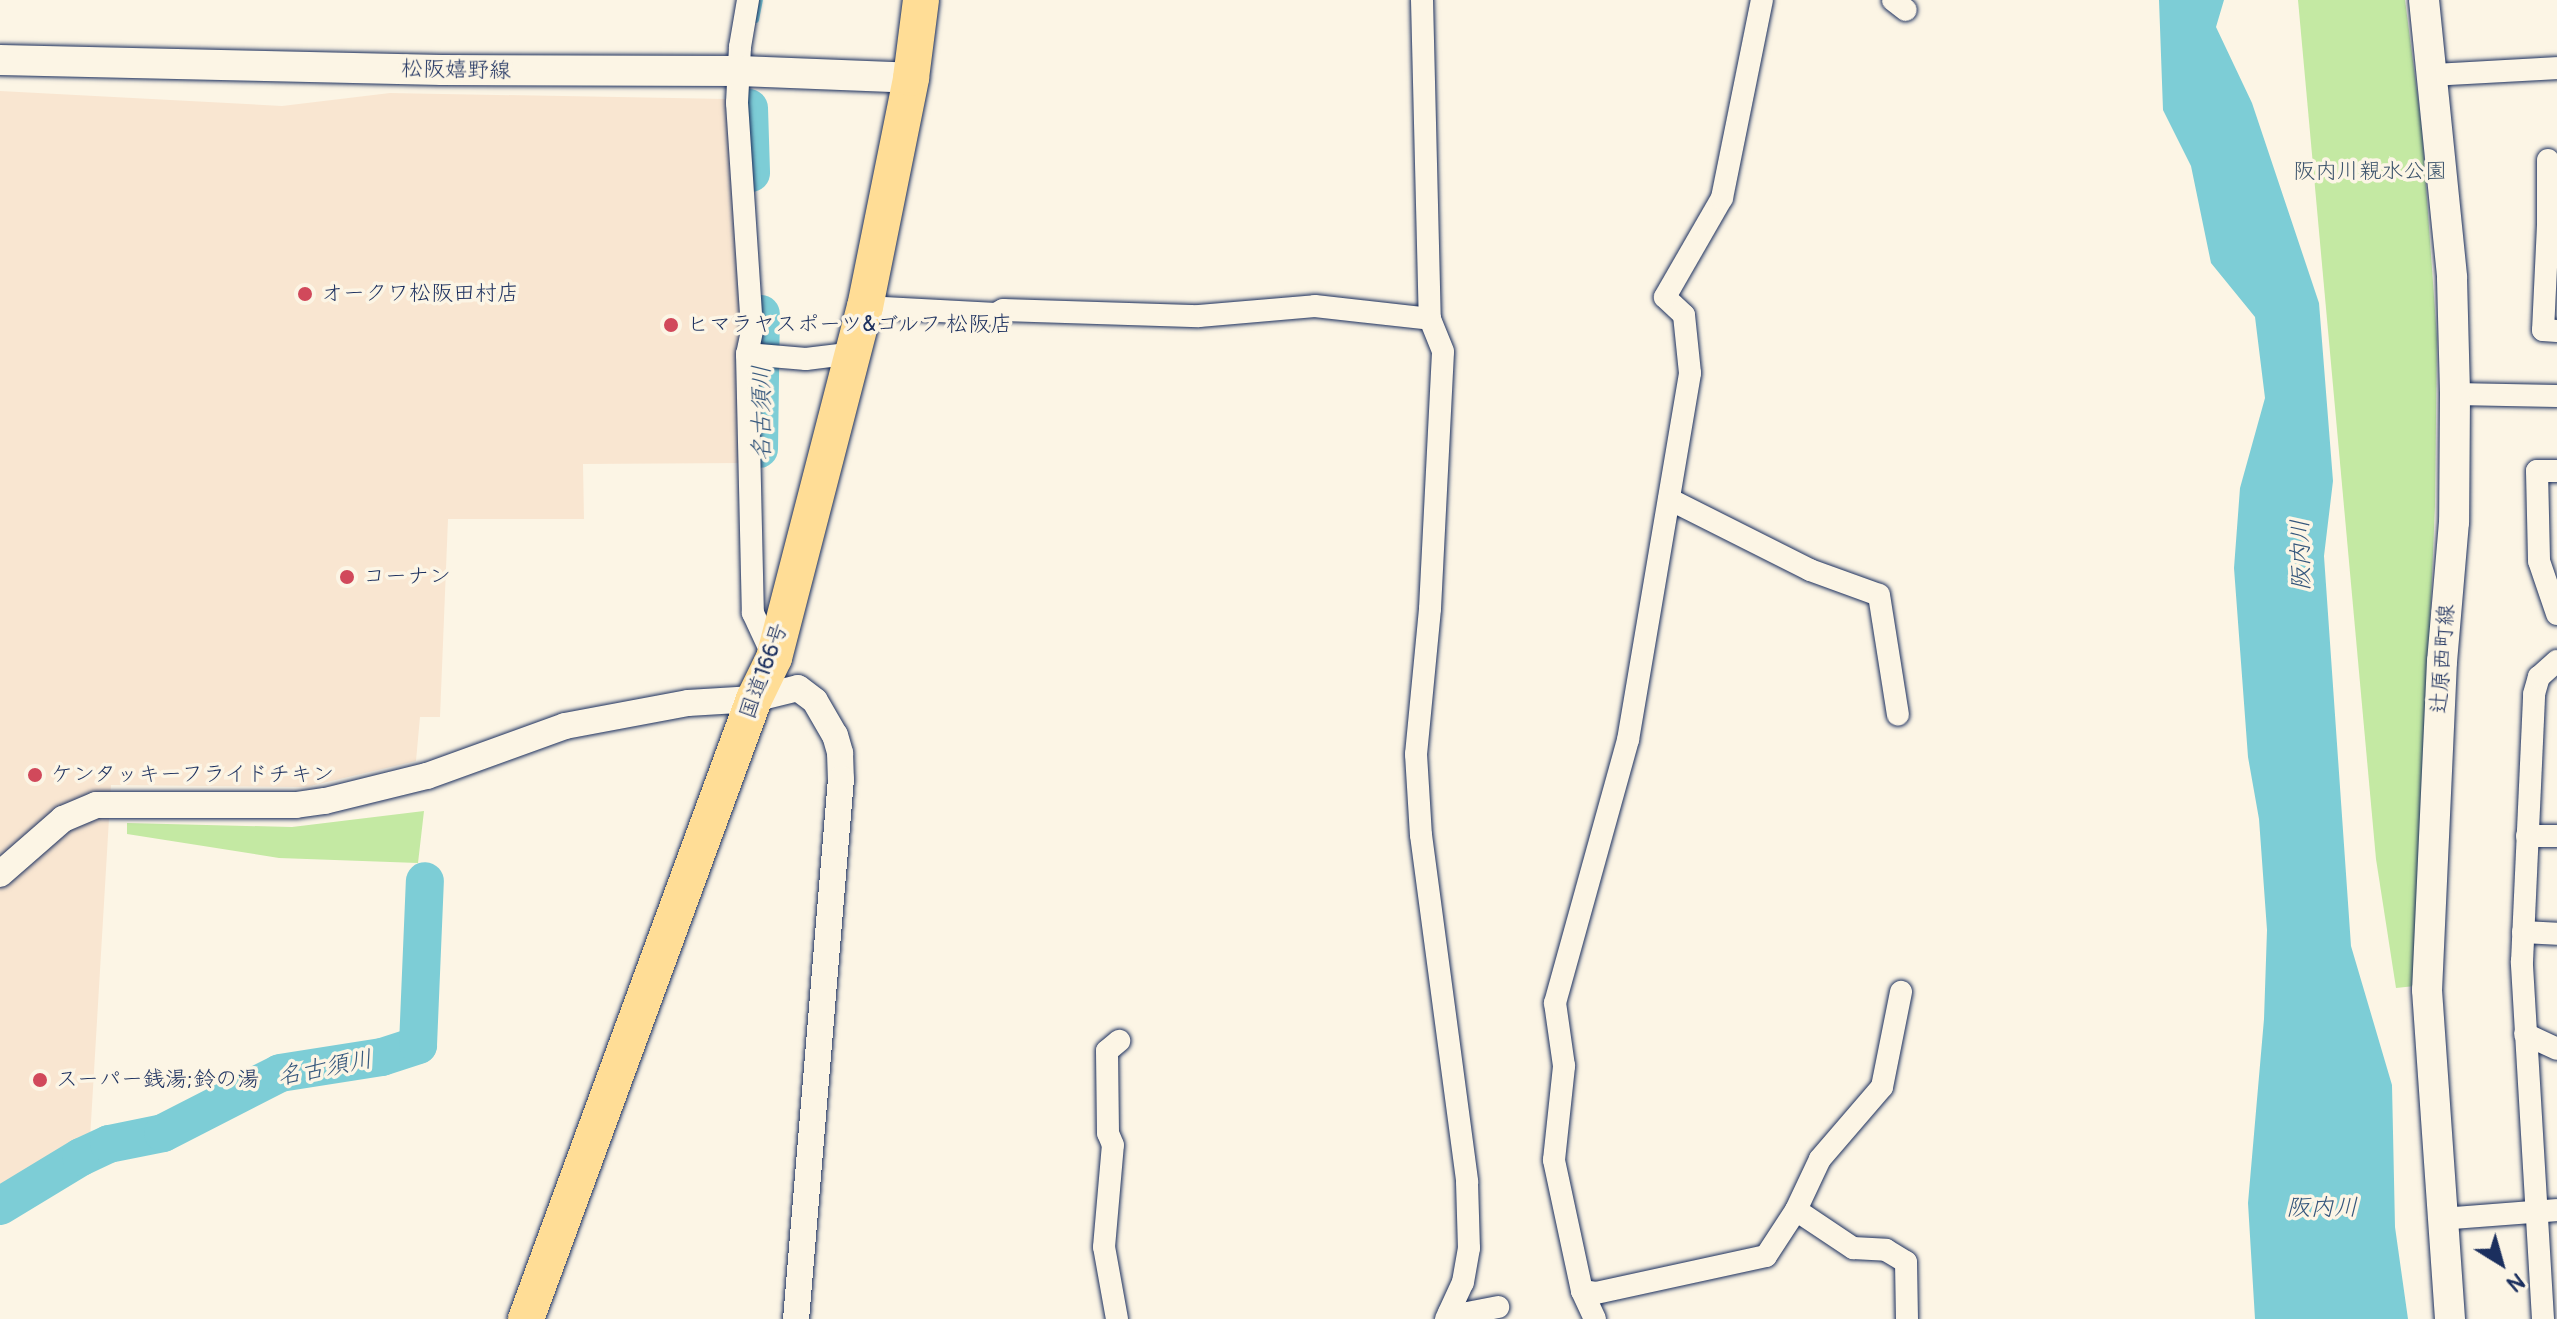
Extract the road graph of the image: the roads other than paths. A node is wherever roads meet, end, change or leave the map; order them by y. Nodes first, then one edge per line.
1 (748, 0) edge
2 (921, 0) edge
3 (1422, 0) edge
4 (1762, 0) edge
5 (2424, 0) edge
6 (0, 60) edge
7 (2557, 68) edge
8 (740, 71) junction
9 (2432, 75) junction
10 (911, 78) junction
11 (2548, 160) dead end
12 (2552, 223) edge
13 (865, 307) junction
14 (1430, 319) junction
15 (2557, 331) edge
16 (854, 353) junction
17 (755, 355) junction
18 (2455, 394) junction
19 (2557, 396) edge
20 (2557, 471) edge
21 (1669, 499) junction
22 (2557, 614) edge
23 (774, 658) junction
24 (2557, 661) edge
25 (754, 699) junction
26 (1898, 715) dead end
27 (2527, 836) junction
28 (2557, 836) edge
29 (0, 874) edge
30 (2523, 932) junction
31 (2557, 934) edge
32 (1901, 992) dead end
33 (2525, 1034) junction
34 (1119, 1041) dead end
35 (2557, 1049) edge
36 (1796, 1210) junction
37 (2546, 1210) edge
38 (2440, 1219) junction
39 (1582, 1291) junction
40 (1498, 1307) dead end
41 (1448, 1316) edge
42 (526, 1319) edge
43 (796, 1319) edge
44 (1117, 1319) edge
45 (1595, 1319) edge
46 (1907, 1319) edge
47 (2450, 1319) edge
48 (2543, 1319) edge

1 - 8 street
2 - 10 highway, 国道166号
3 - 14 street
4 - 21 street
5 - 9 main road, 辻原西町線
6 - 8 main road, 松阪嬉野線
7 - 9 street
8 - 10 main road, 松阪嬉野線
8 - 17 street
9 - 18 main road, 辻原西町線
10 - 13 highway, 国道166号
11 - 12 street
12 - 15 street
13 - 14 street
13 - 16 highway, 国道166号
14 - 41 street
16 - 17 street
16 - 23 highway, 国道166号
17 - 23 street
18 - 19 street
18 - 38 main road, 辻原西町線
20 - 22 street
21 - 26 street
21 - 39 street
23 - 25 highway, 国道166号
24 - 27 street
25 - 29 street
25 - 42 highway, 国道166号
25 - 43 street
27 - 28 street
27 - 30 street
30 - 31 street
30 - 33 street
32 - 36 street
33 - 35 street
33 - 37 street
34 - 44 street
36 - 39 street
36 - 46 street
37 - 38 street
37 - 48 street
38 - 47 main road, 辻原西町線
39 - 45 street
40 - 41 street

